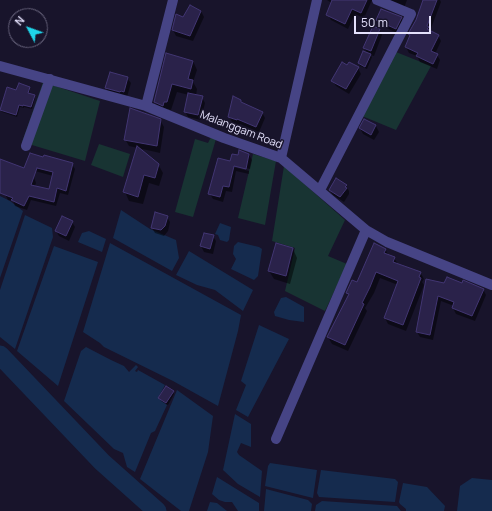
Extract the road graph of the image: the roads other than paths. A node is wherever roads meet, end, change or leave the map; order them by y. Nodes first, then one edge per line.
1 (172, 0) edge
2 (317, 0) edge
3 (377, 0) edge
4 (0, 66) edge
5 (50, 79) junction
6 (146, 106) junction
7 (26, 146) dead end
8 (281, 158) junction
9 (320, 190) junction
10 (366, 230) junction
11 (492, 285) edge
12 (276, 439) dead end

1 - 6 street
2 - 8 street
3 - 9 street
4 - 5 street, Malanggam Road
5 - 6 street, Malanggam Road
5 - 7 street
6 - 8 street, Malanggam Road
8 - 9 street, Malanggam Road
9 - 10 street, Malanggam Road
10 - 11 street, Malanggam Road
10 - 12 street

